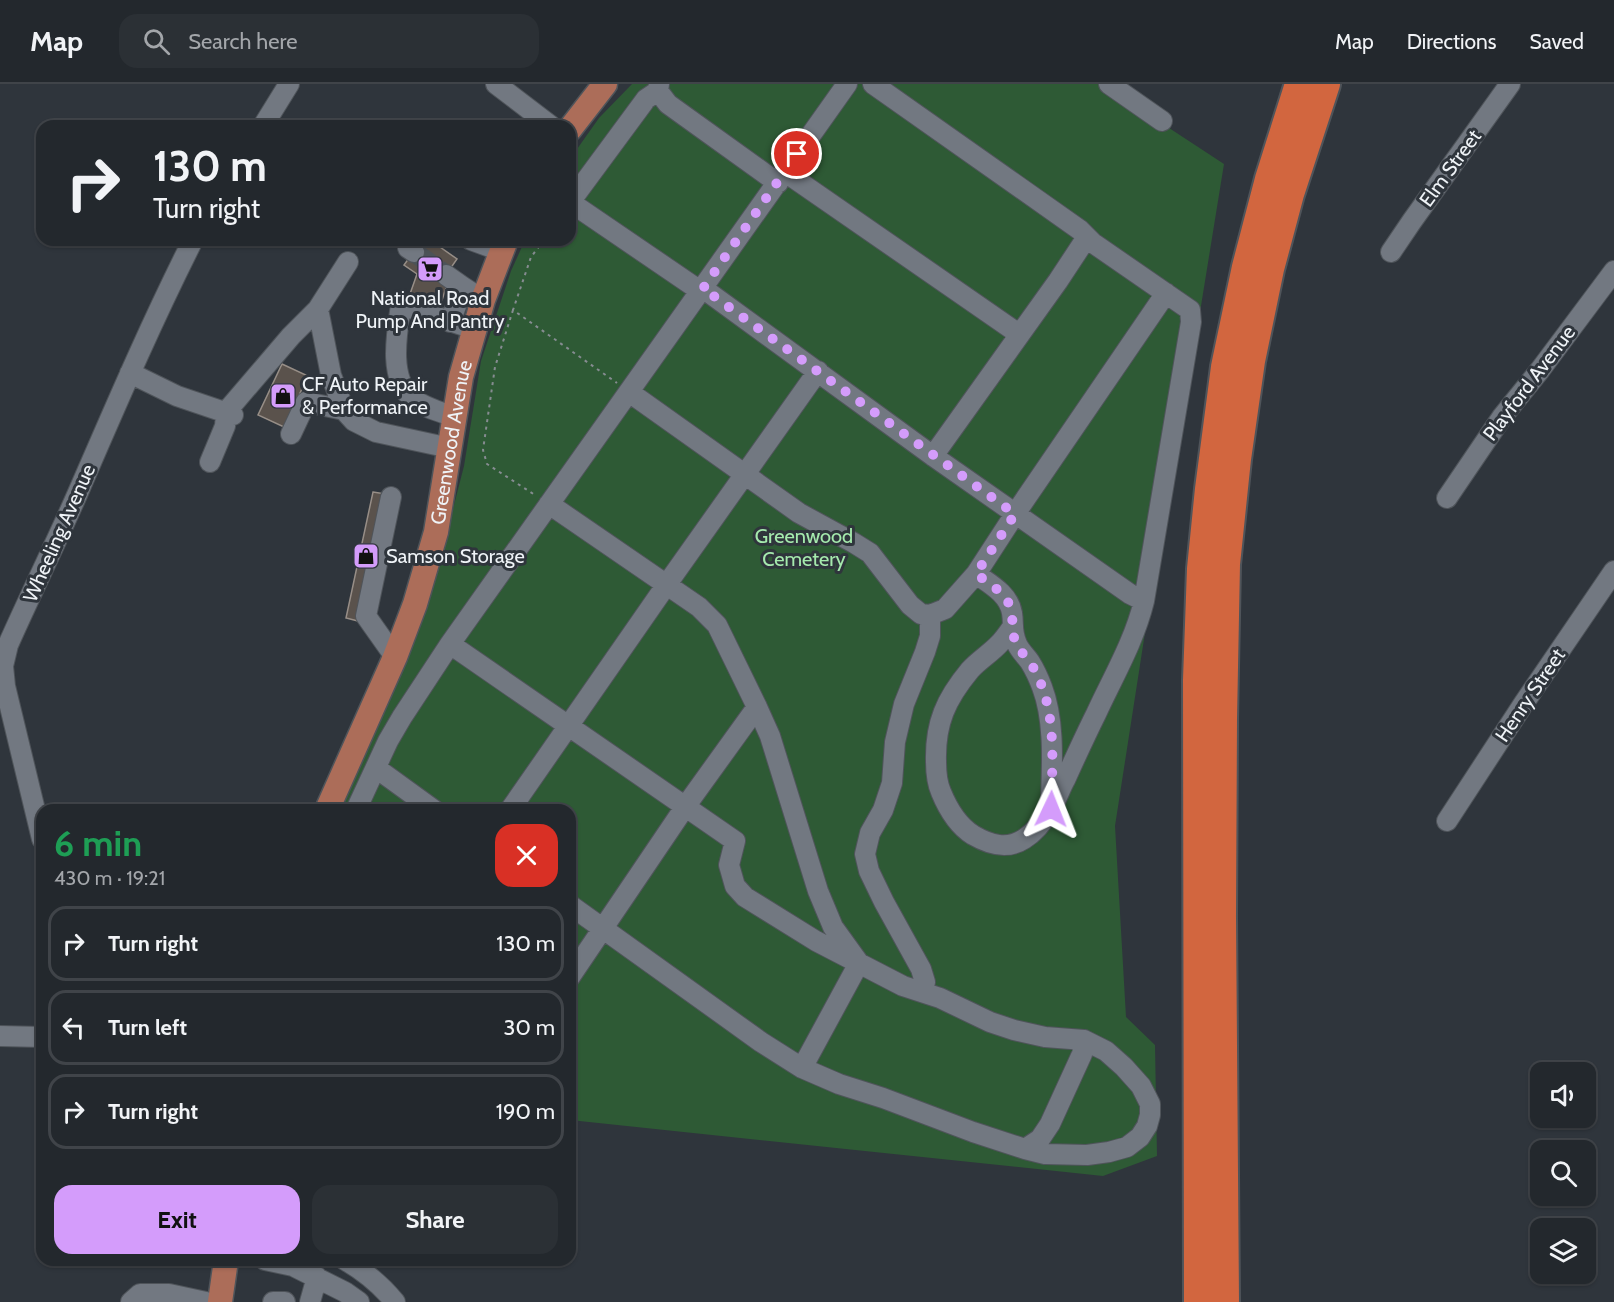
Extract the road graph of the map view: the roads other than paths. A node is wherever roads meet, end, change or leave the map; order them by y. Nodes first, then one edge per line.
1 (289, 84) edge
2 (496, 84) edge
3 (605, 84) edge
4 (847, 84) edge
5 (873, 84) edge
6 (1109, 84) edge
7 (1299, 84) edge
8 (1326, 84) edge
9 (1510, 84) edge
10 (658, 88) edge
11 (267, 120) edge
12 (543, 120) edge
13 (576, 121) edge
14 (1162, 122) dead end
15 (782, 177) junction
16 (576, 194) edge
17 (576, 206) edge
18 (1087, 237) junction
19 (190, 246) edge
20 (504, 246) edge
21 (1390, 252) dead end
22 (348, 261) dead end
23 (1614, 271) edge
24 (446, 275) tunnel mouth
25 (462, 287) junction
26 (702, 290) junction
27 (1166, 294) junction
28 (483, 300) junction
29 (318, 309) junction
30 (450, 322) junction
31 (474, 330) junction
32 (1019, 334) junction
33 (818, 371) junction
34 (130, 373) junction
35 (629, 392) junction
36 (344, 410) junction
37 (229, 414) junction
38 (455, 417) junction
39 (291, 434) dead end
40 (450, 448) junction
41 (933, 456) junction
42 (210, 462) dead end
43 (744, 474) junction
44 (391, 497) dead end
45 (1447, 498) dead end
46 (549, 504) junction
47 (1015, 514) junction
48 (1614, 571) edge
49 (976, 574) junction
50 (667, 584) junction
51 (1144, 601) junction
52 (930, 615) junction
53 (1011, 629) junction
54 (450, 644) junction
55 (395, 657) junction
56 (757, 707) junction
57 (568, 726) junction
58 (376, 768) junction
59 (330, 804) edge
60 (359, 804) edge
61 (426, 804) edge
62 (514, 804) edge
63 (685, 807) junction
64 (1051, 809) junction
65 (36, 815) edge
66 (1447, 821) dead end
67 (576, 909) edge
68 (833, 927) junction
69 (603, 928) junction
70 (816, 941) junction
71 (859, 963) junction
72 (576, 968) edge
73 (923, 992) junction
74 (0, 1036) edge
75 (36, 1037) edge
76 (1084, 1040) junction
77 (802, 1068) junction
78 (1025, 1149) junction
79 (1211, 1159) junction
80 (1211, 1264) junction
81 (225, 1266) edge
82 (293, 1266) edge
83 (355, 1266) edge
84 (317, 1277) junction
85 (131, 1302) edge
86 (206, 1302) edge
87 (220, 1302) edge
88 (273, 1302) edge
89 (285, 1302) edge
90 (310, 1302) edge
91 (360, 1302) edge
92 (395, 1302) edge
93 (1198, 1302) edge
94 (1225, 1302) edge

1 - 11 street
2 - 12 street
3 - 13 main road
4 - 15 street
5 - 18 street
6 - 14 street
7 - 79 highway
8 - 79 highway
9 - 21 street, Elm Street
10 - 15 street
10 - 16 street
15 - 26 street
15 - 32 street
17 - 26 street
18 - 27 street
18 - 32 street
19 - 34 street, Wheeling Avenue
20 - 28 main road, Greenwood Avenue
22 - 29 street
23 - 45 street, Playford Avenue
24 - 25 street
25 - 28 street
25 - 30 street
26 - 33 street
26 - 35 street
27 - 47 street
27 - 51 street
28 - 31 main road, Greenwood Avenue
29 - 36 street
29 - 37 street
30 - 31 street
30 - 38 street
31 - 38 main road, Greenwood Avenue
32 - 41 street
33 - 41 street
33 - 43 street
34 - 37 street
34 - 65 street, Wheeling Avenue
35 - 43 street
35 - 46 street
36 - 39 street
36 - 40 street
37 - 42 street
38 - 40 main road, Greenwood Avenue
40 - 55 main road, Greenwood Avenue
41 - 47 street
43 - 50 street
43 - 52 street
44 - 55 street
46 - 50 street
46 - 54 street
47 - 49 street
47 - 51 street
48 - 66 street, Henry Street
49 - 52 street
49 - 53 street
50 - 56 street
50 - 57 street
51 - 64 street
52 - 73 street
53 - 64 street
53 - 64 street
54 - 57 street
54 - 58 street
55 - 59 main road, Greenwood Avenue
56 - 63 street
56 - 68 street
57 - 62 street
57 - 63 street
58 - 60 street
58 - 61 street
63 - 69 street
63 - 70 street
67 - 69 street
68 - 70 street
68 - 71 street
69 - 72 street
69 - 77 street
70 - 71 street
71 - 73 street
71 - 77 street
73 - 76 street
74 - 75 street
76 - 78 street
76 - 78 street
77 - 78 street
79 - 80 highway
80 - 93 highway
80 - 94 highway
81 - 87 main road
82 - 84 street
83 - 92 street
84 - 90 street
84 - 91 street
85 - 86 street
88 - 89 street

